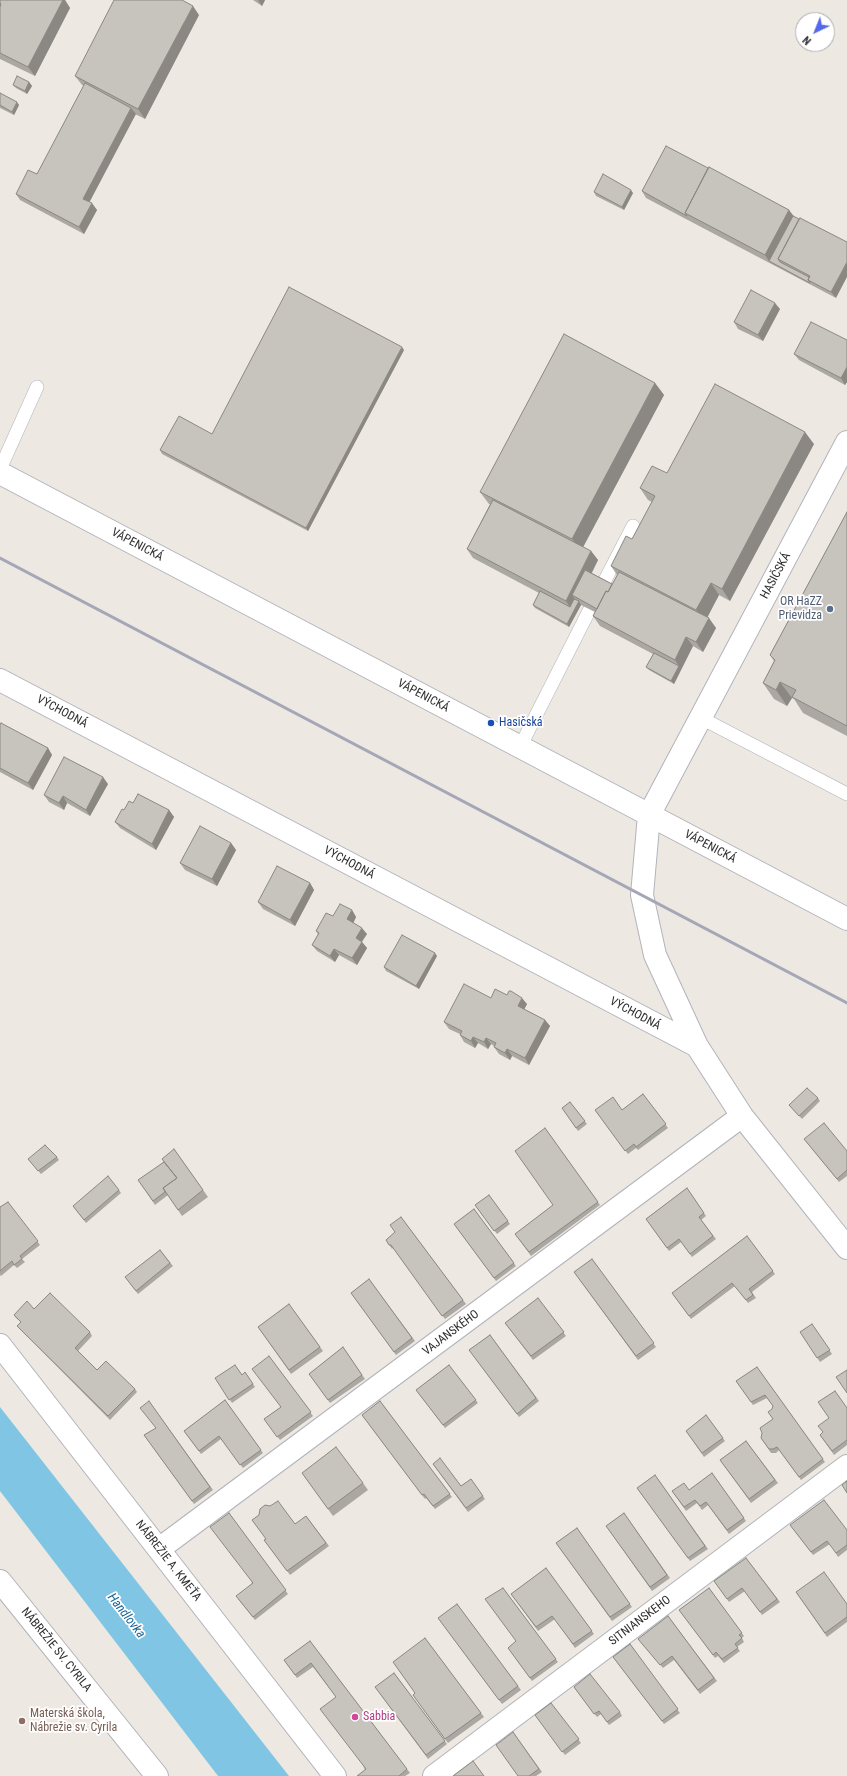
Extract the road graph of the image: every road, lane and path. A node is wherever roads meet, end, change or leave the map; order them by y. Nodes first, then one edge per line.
1 (37, 387) dead end
2 (847, 442) edge
3 (0, 469) edge
4 (0, 473) edge
5 (633, 526) dead end
6 (603, 584) edge
7 (590, 609) edge
8 (0, 680) edge
9 (701, 718) junction
10 (520, 748) junction
11 (847, 794) edge
12 (649, 815) junction
13 (847, 919) edge
14 (697, 1046) junction
15 (742, 1116) junction
16 (847, 1248) edge
17 (0, 1345) edge
18 (847, 1466) edge
19 (159, 1549) junction
20 (0, 1581) edge
21 (157, 1776) edge
22 (335, 1776) edge
23 (434, 1776) edge

1 - 3 lane
2 - 9 street, HASIČSKÁ
4 - 10 street, VÁPENICKÁ
5 - 6 lane
7 - 10 lane
8 - 14 street, VÝCHODNÁ
9 - 11 lane
9 - 12 street, HASIČSKÁ
10 - 12 street, VÁPENICKÁ
12 - 13 street, VÁPENICKÁ
12 - 14 street, VÝCHODNÁ
14 - 15 street, VÝCHODNÁ
15 - 16 street, VÝCHODNÁ
15 - 19 street, VAJANSKÉHO
17 - 19 street, NÁBREŽIE A. KMEŤA
18 - 23 street, SITNIANSKEHO
19 - 22 street, NÁBREŽIE A. KMEŤA
20 - 21 street, NÁBREŽIE SV. CYRILA

